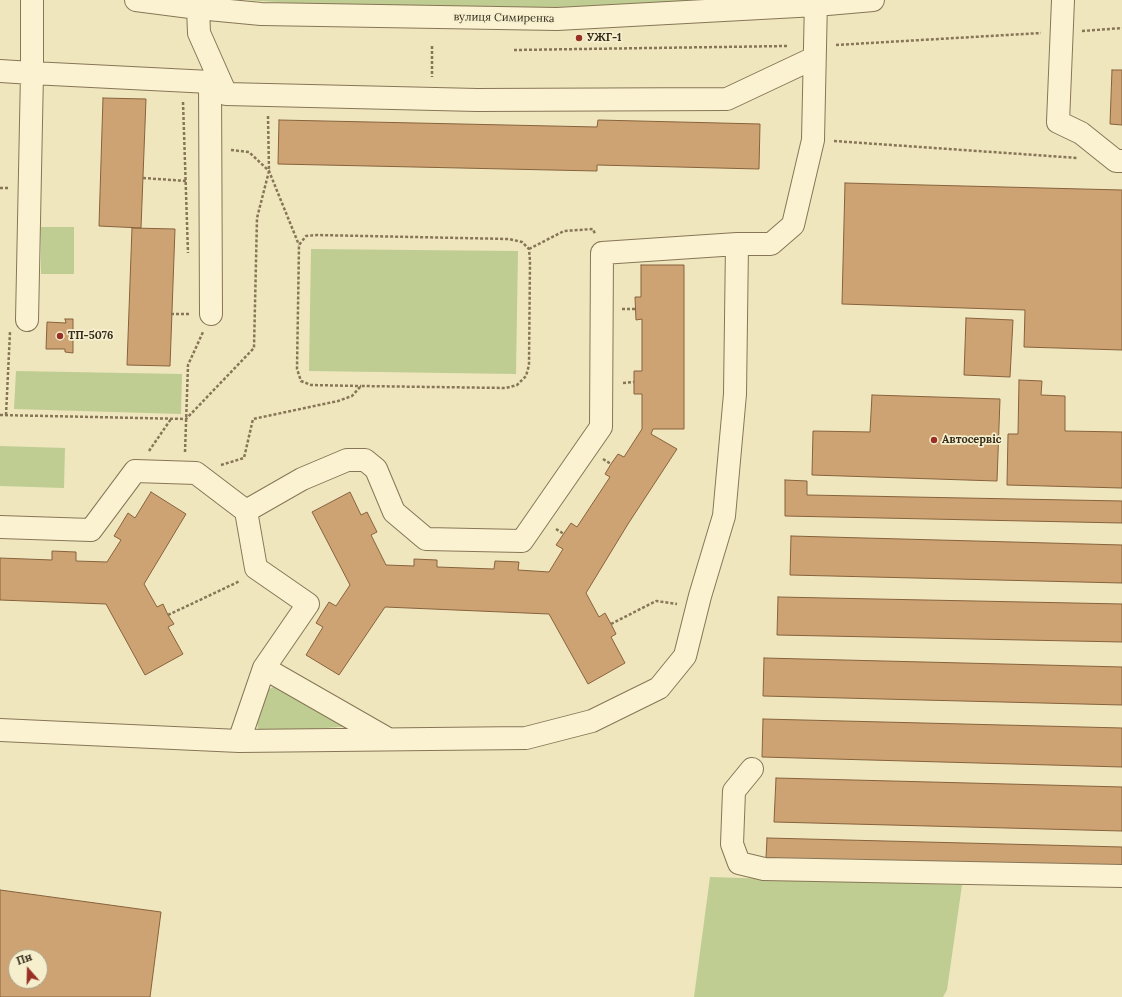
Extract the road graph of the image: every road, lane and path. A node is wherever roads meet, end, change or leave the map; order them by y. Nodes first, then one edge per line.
1 (32, 0) edge
2 (136, 0) edge
3 (873, 0) edge
4 (1063, 0) edge
5 (816, 2) edge
6 (198, 8) junction
7 (432, 46) dead end
8 (814, 58) junction
9 (0, 71) edge
10 (32, 73) junction
11 (182, 80) junction
12 (268, 95) junction
13 (432, 99) junction
14 (813, 140) junction
15 (211, 146) junction
16 (1119, 161) edge
17 (269, 171) junction
18 (144, 178) dead end
19 (186, 180) junction
20 (211, 182) junction
21 (737, 244) junction
22 (299, 245) junction
23 (529, 249) junction
24 (602, 253) junction
25 (188, 259) dead end
26 (211, 314) joint
27 (18, 324) joint
28 (361, 386) junction
29 (0, 415) edge
30 (6, 415) junction
31 (171, 419) junction
32 (186, 419) junction
33 (135, 471) junction
34 (190, 473) junction
35 (246, 511) junction
36 (0, 527) edge
37 (256, 568) junction
38 (697, 608) junction
39 (168, 614) dead end
40 (611, 624) dead end
41 (264, 668) junction
42 (0, 730) edge
43 (389, 739) junction
44 (239, 742) junction
45 (752, 769) dead end
46 (1122, 876) edge

1 - 10 street
2 - 6 street, вулиця Симиренка
3 - 5 street, вулиця Симиренка
4 - 16 street
5 - 6 street, вулиця Симиренка
5 - 8 street
6 - 12 street
7 - 13 path
8 - 13 street
8 - 14 street
9 - 10 street
10 - 11 street
10 - 27 street
11 - 15 street
11 - 19 path
12 - 13 street
12 - 17 path
14 - 16 path
14 - 21 street
15 - 17 path
15 - 20 street
17 - 22 path
17 - 32 path
18 - 19 path
19 - 20 path
19 - 25 path
20 - 26 street
21 - 24 street
21 - 38 street
22 - 23 path
22 - 28 path
23 - 24 path
23 - 28 path
24 - 35 street
26 - 32 path
27 - 30 path
28 - 34 path
29 - 30 path
30 - 31 path
31 - 32 path
31 - 33 path
32 - 34 path
33 - 34 street
33 - 36 street
34 - 35 street
35 - 37 street
37 - 39 path
37 - 41 street
38 - 40 path
38 - 43 street
41 - 43 street
41 - 44 street
42 - 44 street
43 - 44 street
45 - 46 street

